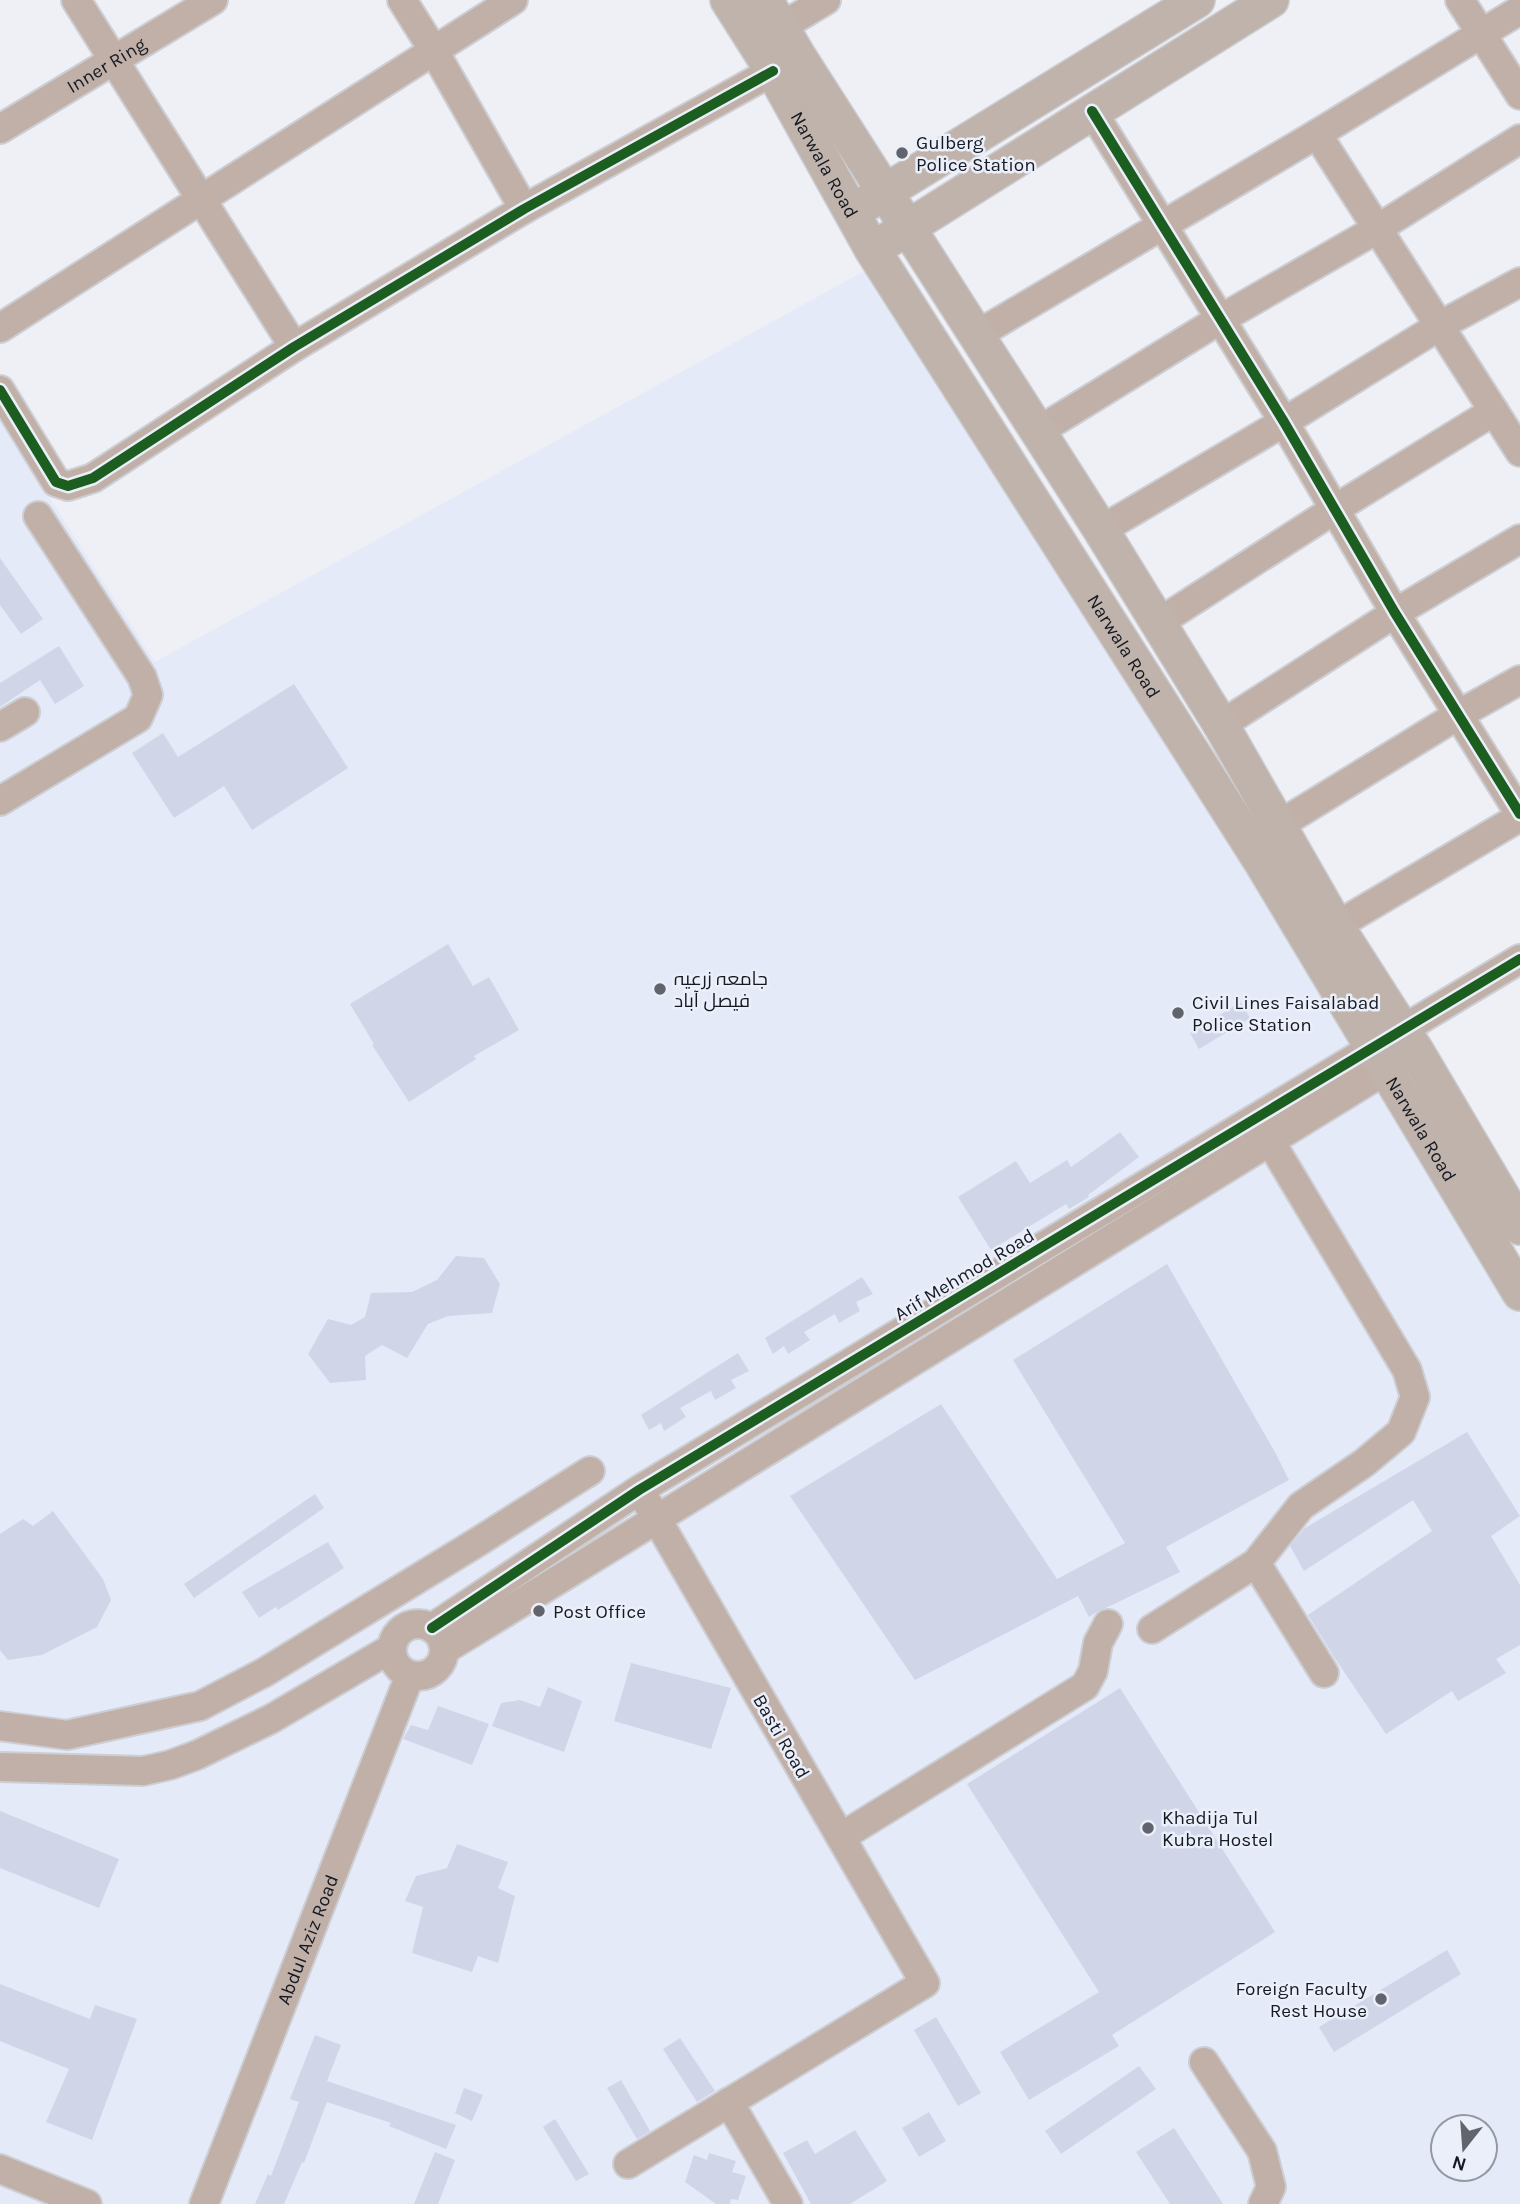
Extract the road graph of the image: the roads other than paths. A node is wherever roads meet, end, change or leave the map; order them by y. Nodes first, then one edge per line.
1 (76, 0) edge
2 (213, 0) edge
3 (402, 0) edge
4 (513, 0) edge
5 (728, 0) edge
6 (826, 0) edge
7 (1271, 0) edge
8 (1460, 0) edge
9 (1187, 3) edge
10 (1520, 10) edge
11 (774, 14) edge
12 (1481, 34) junction
13 (434, 51) junction
14 (114, 60) junction
15 (773, 71) junction
16 (1519, 93) edge
17 (1092, 111) junction
18 (0, 129) edge
19 (1317, 134) junction
20 (1520, 139) edge
21 (885, 191) junction
22 (203, 200) junction
23 (524, 209) junction
24 (853, 213) junction
25 (1163, 225) junction
26 (908, 228) junction
27 (1377, 229) junction
28 (873, 249) junction
29 (1520, 282) edge
30 (1219, 320) junction
31 (1441, 325) junction
32 (0, 328) edge
33 (975, 336) junction
34 (294, 347) junction
35 (0, 390) edge
36 (1494, 411) junction
37 (1284, 422) junction
38 (1037, 432) junction
39 (1520, 452) edge
40 (1335, 509) junction
41 (38, 516) dead end
42 (1101, 530) junction
43 (1520, 539) edge
44 (1395, 613) junction
45 (1158, 623) junction
46 (1520, 680) edge
47 (25, 712) dead end
48 (1458, 715) junction
49 (1221, 725) junction
50 (0, 727) edge
51 (0, 801) edge
52 (1520, 816) edge
53 (1279, 825) junction
54 (1336, 926) junction
55 (1520, 959) edge
56 (1410, 1041) junction
57 (1380, 1059) junction
58 (1270, 1141) junction
59 (1167, 1189) junction
60 (1519, 1224) edge
61 (1520, 1293) edge
62 (896, 1335) junction
63 (912, 1362) junction
64 (702, 1452) junction
65 (590, 1471) dead end
66 (719, 1480) junction
67 (639, 1490) junction
68 (656, 1518) junction
69 (476, 1543) junction
70 (1256, 1563) junction
71 (500, 1583) junction
72 (1108, 1624) dead end
73 (1152, 1629) dead end
74 (438, 1639) junction
75 (392, 1648) junction
76 (1324, 1674) dead end
77 (410, 1675) junction
78 (249, 1680) junction
79 (271, 1719) junction
80 (0, 1726) edge
81 (0, 1768) edge
82 (841, 1837) junction
83 (1204, 2062) dead end
84 (729, 2102) junction
85 (628, 2164) dead end
86 (0, 2169) edge
87 (87, 2204) edge
88 (204, 2204) edge
89 (788, 2204) edge
90 (1263, 2204) edge

1 - 14 street
2 - 14 street, Inner Ring
3 - 13 street
4 - 13 street
5 - 15 main road, Narwala Road
6 - 11 street
7 - 17 main road
8 - 12 street
9 - 21 main road
10 - 12 street
11 - 21 main road, Narwala Road
12 - 16 street
12 - 19 street
13 - 22 street
13 - 23 street
14 - 18 street, Inner Ring
14 - 22 street
15 - 23 street
15 - 24 main road, Narwala Road
17 - 25 street
17 - 26 main road
19 - 25 street
19 - 27 street
20 - 27 street
21 - 24 main road
21 - 26 main road, Narwala Road
22 - 32 street
22 - 34 street
23 - 34 street
24 - 28 main road, Narwala Road
25 - 30 street
25 - 33 street
26 - 28 main road
26 - 33 main road, Narwala Road
27 - 30 street
27 - 31 street
28 - 57 main road, Narwala Road
29 - 31 street
30 - 37 street
30 - 38 street
31 - 36 street
31 - 37 street
33 - 38 main road, Narwala Road
34 - 35 street
36 - 39 street
36 - 40 street
37 - 40 street
37 - 42 street
38 - 42 main road, Narwala Road
40 - 44 street
40 - 45 street
41 - 51 street
42 - 45 main road, Narwala Road
43 - 44 street
44 - 48 street
44 - 49 street
45 - 49 main road, Narwala Road
46 - 48 street
47 - 50 street
48 - 52 street
48 - 53 street
49 - 53 main road, Narwala Road
52 - 54 street
53 - 54 main road, Narwala Road
54 - 56 main road, Narwala Road
55 - 56 street
56 - 57 street
56 - 60 main road, Narwala Road
57 - 58 street
57 - 59 street, Arif Mehmod Road
57 - 61 main road, Narwala Road
58 - 59 street
58 - 70 street
59 - 62 street, Arif Mehmod Road
59 - 63 street
62 - 63 street
62 - 64 street, Arif Mehmod Road
63 - 66 street
64 - 66 street
64 - 67 street, Arif Mehmod Road
65 - 69 street
66 - 68 street
67 - 68 street, Basti Road
67 - 71 street, Arif Mehmod Road
68 - 74 street
68 - 82 street, Basti Road
69 - 71 street
69 - 78 street
70 - 73 street
70 - 76 street
71 - 74 street, Arif Mehmod Road
72 - 82 street
74 - 75 street
74 - 77 street
75 - 77 street
75 - 79 street
77 - 88 street, Abdul Aziz Road
78 - 79 street
78 - 80 street
79 - 81 street
82 - 84 street, Basti Road
83 - 90 street
84 - 85 street
84 - 89 street
86 - 87 street

